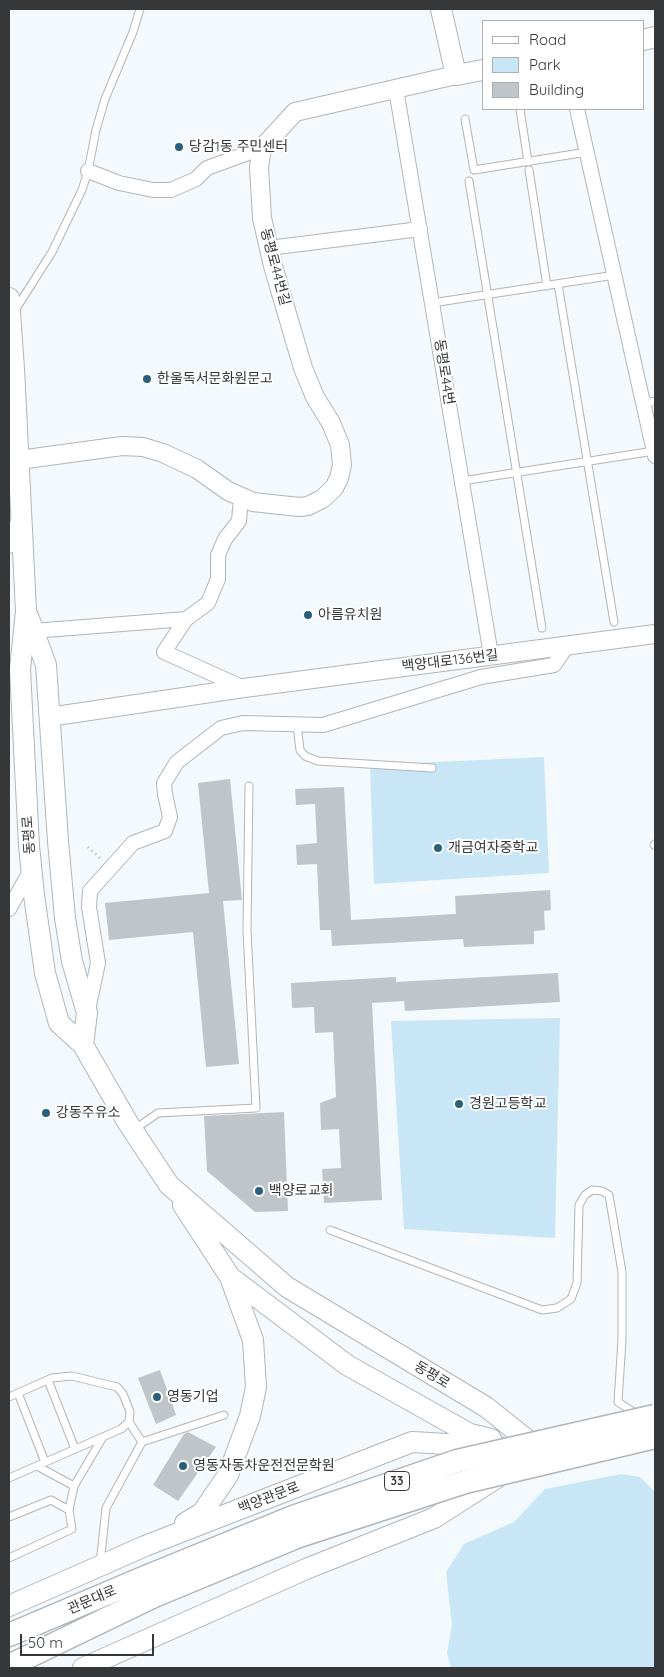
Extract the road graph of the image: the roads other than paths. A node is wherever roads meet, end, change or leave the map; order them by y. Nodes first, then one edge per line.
1 (140, 9) edge
2 (441, 9) edge
3 (482, 70) edge
4 (456, 75) junction
5 (396, 89) junction
6 (520, 110) edge
7 (577, 110) edge
8 (465, 119) dead end
9 (262, 148) junction
10 (587, 152) junction
11 (528, 162) junction
12 (529, 170) dead end
13 (88, 171) junction
14 (469, 181) dead end
15 (420, 229) junction
16 (269, 248) junction
17 (615, 275) junction
18 (558, 284) junction
19 (547, 286) junction
20 (488, 296) junction
21 (9, 298) edge
22 (432, 303) junction
23 (10, 318) junction
24 (11, 370) edge
25 (649, 403) edge
26 (655, 453) edge
27 (19, 460) junction
28 (587, 461) junction
29 (516, 472) junction
30 (462, 481) junction
31 (241, 497) junction
32 (21, 521) junction
33 (9, 544) edge
34 (26, 611) junction
35 (186, 619) junction
36 (614, 622) dead end
37 (542, 628) dead end
38 (33, 631) junction
39 (655, 634) edge
40 (568, 645) junction
41 (491, 656) junction
42 (244, 688) junction
43 (49, 717) junction
44 (15, 719) edge
45 (297, 724) junction
46 (432, 768) dead end
47 (249, 786) dead end
48 (32, 870) junction
49 (9, 909) edge
50 (87, 1013) junction
51 (83, 1045) junction
52 (133, 1131) junction
53 (170, 1185) junction
54 (330, 1230) dead end
55 (230, 1277) junction
56 (48, 1380) junction
57 (18, 1393) junction
58 (9, 1397) edge
59 (224, 1415) dead end
60 (129, 1422) junction
61 (655, 1425) edge
62 (104, 1437) junction
63 (142, 1442) junction
64 (75, 1449) junction
65 (540, 1450) junction
66 (45, 1462) junction
67 (37, 1466) junction
68 (9, 1478) edge
69 (74, 1486) junction
70 (70, 1510) junction
71 (9, 1515) edge
72 (144, 1546) junction
73 (9, 1558) edge
74 (99, 1566) junction
75 (151, 1586) junction
76 (9, 1606) edge
77 (9, 1636) edge
78 (9, 1666) edge
79 (83, 1668) edge

1 - 13 lane
2 - 4 main road
3 - 4 main road
4 - 5 street
5 - 9 street
5 - 15 street, 동평로44번
6 - 11 lane
7 - 10 street
8 - 11 lane
9 - 13 street
9 - 16 street, 동평로44번길
10 - 11 lane
10 - 17 street
12 - 19 lane
13 - 23 lane
14 - 20 lane
15 - 16 street
15 - 22 street, 동평로44번
16 - 31 street, 동평로44번길
17 - 18 lane
17 - 25 street
18 - 19 lane
18 - 28 lane
19 - 20 lane
20 - 22 lane
20 - 29 lane
21 - 23 main road, 동평로
22 - 30 street, 동평로44번
23 - 24 main road, 동평로
24 - 27 main road, 동평로
25 - 26 street
26 - 28 lane
27 - 31 street, 동평로44번길
27 - 32 main road, 동평로
28 - 29 lane
28 - 36 lane
29 - 30 lane
29 - 37 lane
30 - 41 street, 동평로44번
31 - 35 street
32 - 33 street
32 - 34 main road, 동평로
34 - 38 main road, 동평로
34 - 44 main road, 동평로
35 - 38 street
35 - 42 street
38 - 43 main road, 동평로
39 - 40 street, 백양대로136번길
40 - 41 street, 백양대로136번길
40 - 45 street
41 - 42 street, 백양대로136번길
42 - 43 street, 백양대로136번길
43 - 50 main road, 동평로
44 - 48 main road, 동평로
45 - 46 lane
45 - 50 street
47 - 52 lane
48 - 49 street
48 - 51 main road, 동평로
50 - 51 main road, 동평로
51 - 52 main road, 동평로
52 - 53 main road, 동평로
53 - 55 main road
53 - 65 main road, 동평로
54 - 61 lane
55 - 65 main road
55 - 72 main road
56 - 57 lane
56 - 60 lane
56 - 64 lane
57 - 58 lane
57 - 66 lane
59 - 63 lane
60 - 62 lane
60 - 63 lane
61 - 65 main road, 백양관문로
61 - 75 highway, 33, bridge
62 - 64 lane
62 - 69 lane
63 - 74 lane
64 - 66 lane
65 - 72 main road, 백양관문로
65 - 79 main road, 백양관문로
66 - 67 lane
67 - 68 lane
67 - 69 lane
69 - 70 lane
70 - 71 lane
70 - 73 lane
72 - 74 main road, 백양관문로
74 - 76 main road, 백양관문로
75 - 77 highway, 관문대로 / 33
75 - 78 highway, 관문대로 / 33

